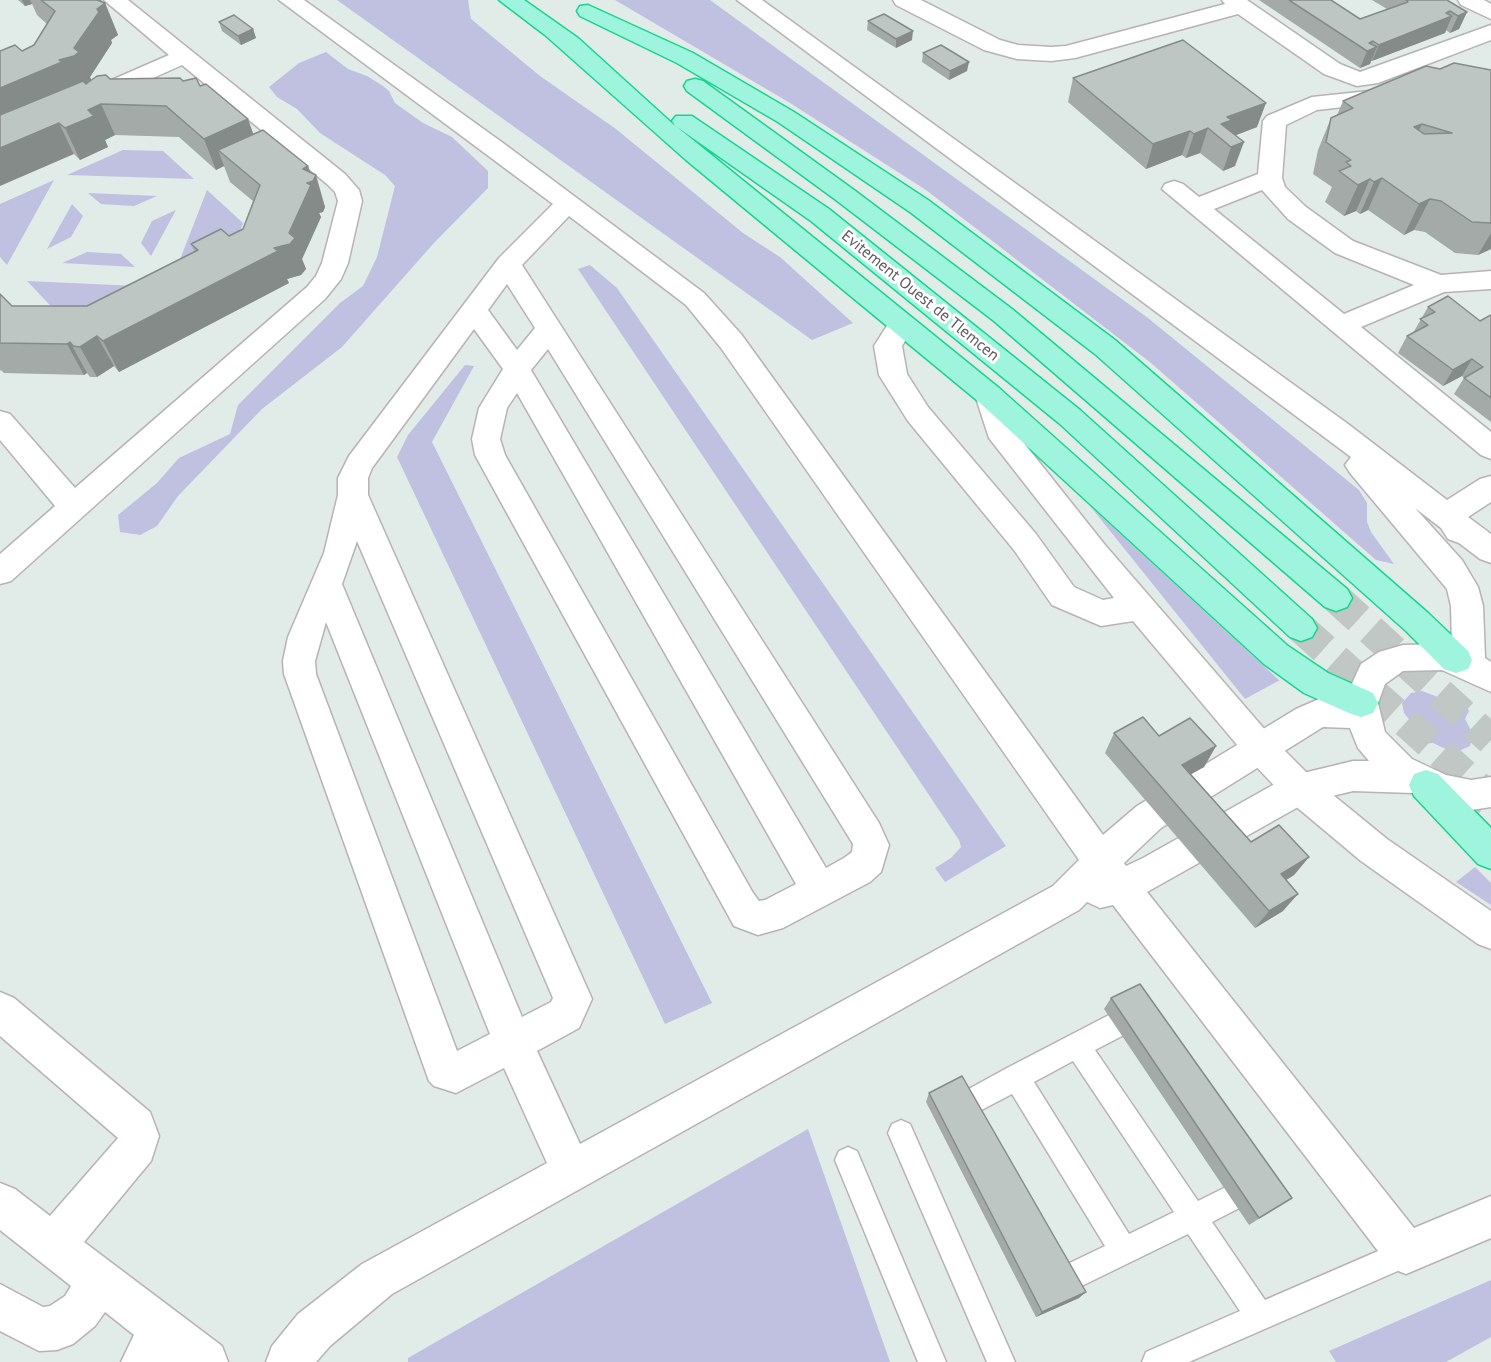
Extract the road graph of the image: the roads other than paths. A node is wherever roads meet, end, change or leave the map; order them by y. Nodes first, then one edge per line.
1 (115, 0) edge
2 (290, 0) edge
3 (510, 0) edge
4 (748, 0) edge
5 (904, 0) edge
6 (1469, 0) edge
7 (1237, 3) edge
8 (580, 5) edge
9 (1491, 13) edge
10 (151, 30) junction
11 (553, 31) junction
12 (1491, 32) edge
13 (184, 56) junction
14 (126, 81) junction
15 (215, 81) junction
16 (1411, 89) edge
17 (74, 105) edge
18 (1256, 107) edge
19 (1275, 121) junction
20 (1270, 178) junction
21 (1174, 189) dead end
22 (568, 203) junction
23 (1196, 207) junction
24 (508, 264) junction
25 (1491, 280) edge
26 (1440, 284) junction
27 (474, 310) junction
28 (902, 324) junction
29 (1342, 325) junction
30 (549, 329) junction
31 (517, 369) junction
32 (989, 395) junction
33 (0, 422) edge
34 (1338, 431) junction
35 (1491, 448) edge
36 (1491, 487) edge
37 (353, 495) junction
38 (73, 506) junction
39 (1448, 515) junction
40 (1491, 551) edge
41 (1491, 565) edge
42 (0, 572) edge
43 (326, 584) junction
44 (1336, 598) tunnel mouth
45 (1140, 607) junction
46 (1301, 628) tunnel mouth
47 (1472, 668) edge
48 (1361, 708) junction
49 (1261, 749) junction
50 (1420, 782) junction
51 (1299, 788) junction
52 (1491, 792) tunnel mouth
53 (1491, 853) edge
54 (1111, 874) junction
55 (819, 890) junction
56 (1491, 932) edge
57 (0, 1011) edge
58 (513, 1043) junction
59 (1077, 1045) junction
60 (1016, 1077) junction
61 (901, 1133) dead end
62 (849, 1160) dead end
63 (571, 1170) junction
64 (0, 1204) edge
65 (1491, 1216) edge
66 (1194, 1219) junction
67 (53, 1245) junction
68 (1124, 1251) junction
69 (1406, 1252) junction
70 (100, 1282) junction
71 (0, 1306) edge
72 (1261, 1318) junction
73 (153, 1345) edge
74 (206, 1362) edge
75 (288, 1362) edge
76 (932, 1362) edge
77 (1001, 1362) edge
78 (1156, 1362) edge

1 - 10 street
2 - 22 street
3 - 11 highway, Evitement Ouest de Tlemcen
4 - 34 street
5 - 7 street
6 - 9 street
7 - 12 street
8 - 44 highway, Evitement Ouest de Tlemcen
8 - 47 highway
10 - 13 street
10 - 14 street
11 - 28 highway
11 - 46 highway, Evitement Ouest de Tlemcen
13 - 14 street
13 - 15 street
14 - 15 street
14 - 17 street
15 - 38 street
16 - 19 street
18 - 19 street
19 - 20 street
20 - 23 street
20 - 26 street
21 - 23 street
22 - 24 street
22 - 54 street
23 - 29 street
24 - 27 street
24 - 30 street
25 - 26 street
26 - 29 street
27 - 31 street
27 - 37 street
28 - 32 highway
28 - 45 street
29 - 35 street
30 - 31 street
30 - 55 street
31 - 55 street
31 - 55 street
32 - 45 street
32 - 48 highway
33 - 38 street
34 - 39 street
34 - 47 street
36 - 39 street
37 - 43 street
37 - 58 street
38 - 42 street
39 - 40 street
39 - 41 street
43 - 58 street
43 - 58 street
45 - 49 street
47 - 48 street
48 - 49 street
48 - 50 street
49 - 51 street
49 - 54 street
50 - 51 street
50 - 52 street
50 - 53 highway
51 - 54 street
51 - 56 street
54 - 63 street
54 - 69 street
57 - 67 street
58 - 63 street
59 - 60 lane
59 - 66 lane
59 - 66 lane
60 - 68 lane
60 - 68 lane
61 - 77 lane
62 - 76 lane
63 - 75 street
64 - 67 street
65 - 69 street
66 - 68 lane
66 - 72 lane
67 - 70 street
69 - 72 lane
70 - 71 street
70 - 73 street
72 - 78 lane
73 - 74 street

